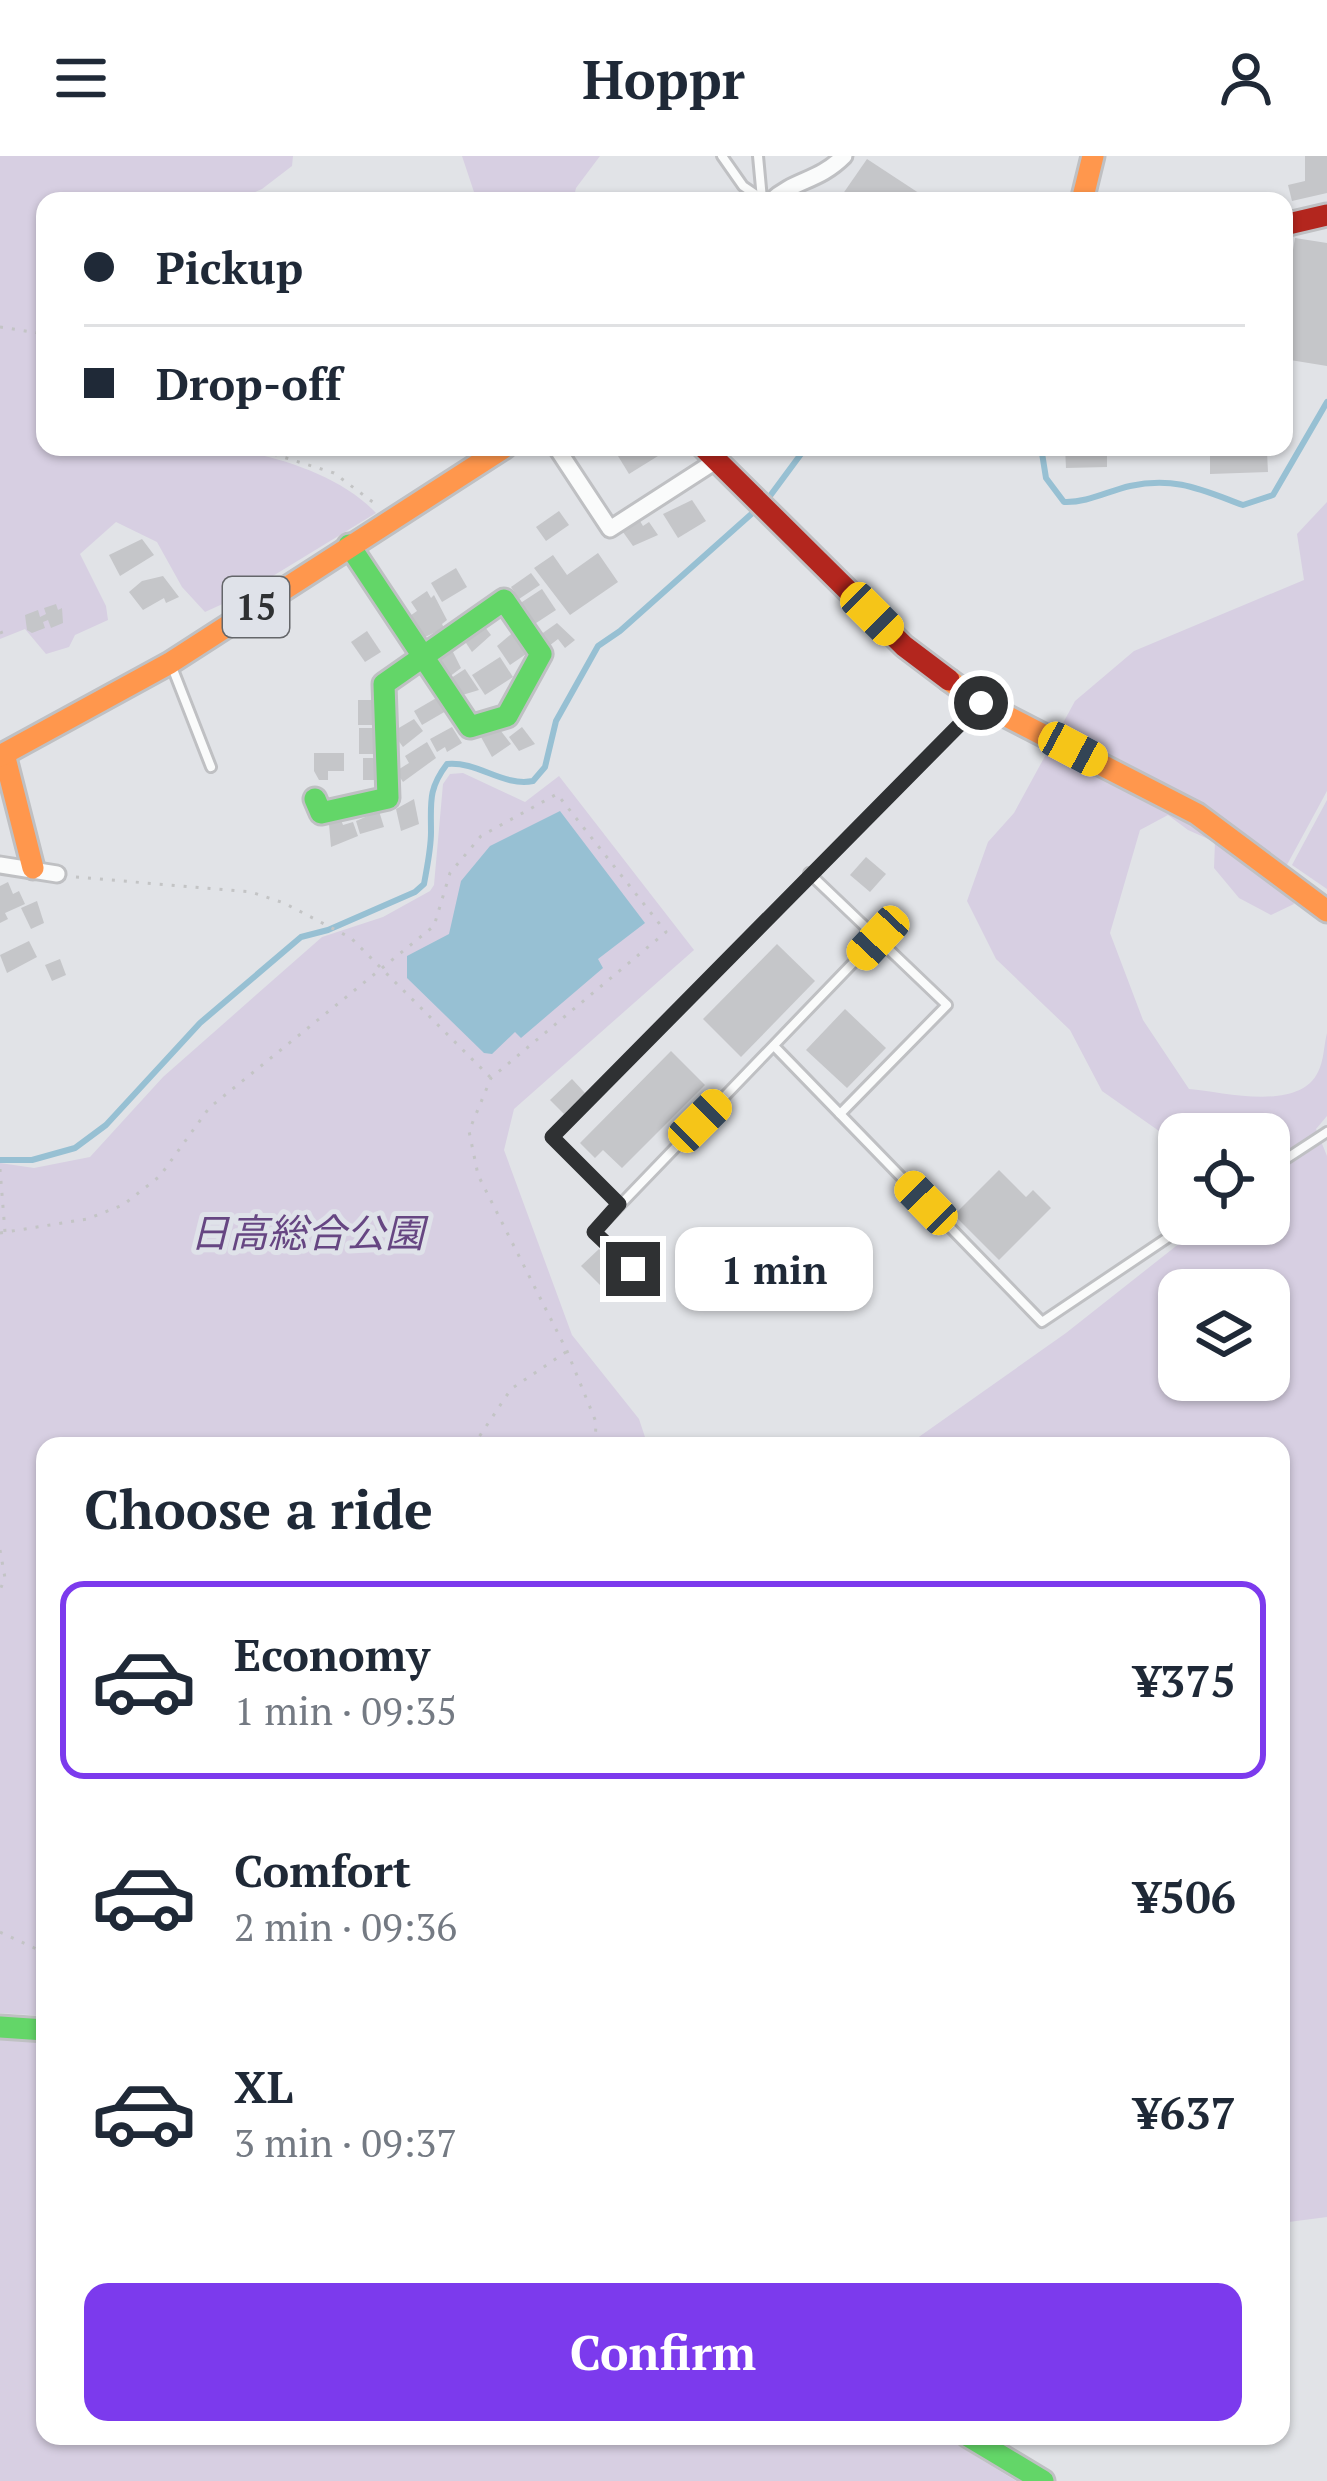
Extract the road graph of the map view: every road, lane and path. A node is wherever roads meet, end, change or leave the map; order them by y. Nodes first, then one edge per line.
1 (722, 156) edge
2 (758, 156) edge
3 (844, 156) edge
4 (1093, 156) edge
5 (753, 192) edge
6 (765, 192) edge
7 (780, 192) edge
8 (1084, 192) edge
9 (1327, 214) edge
10 (1293, 223) edge
11 (0, 327) edge
12 (36, 333) edge
13 (280, 456) edge
14 (491, 456) edge
15 (562, 456) edge
16 (707, 456) edge
17 (712, 456) edge
18 (394, 518) junction
19 (350, 545) junction
20 (8, 631) dead end
21 (0, 633) edge
22 (422, 655) junction
23 (170, 663) junction
24 (981, 703) junction
25 (2, 755) edge
26 (211, 766) dead end
27 (315, 799) dead end
28 (0, 865) edge
29 (33, 868) junction
30 (809, 873) junction
31 (56, 874) joint
32 (1327, 911) edge
33 (878, 938) junction
34 (380, 970) junction
35 (776, 1047) junction
36 (491, 1078) junction
37 (840, 1114) junction
38 (1327, 1132) edge
39 (1290, 1156) edge
40 (0, 1169) edge
41 (1, 1181) edge
42 (619, 1204) junction
43 (3, 1232) edge
44 (1158, 1244) edge
45 (633, 1269) dead end
46 (567, 1351) junction
47 (479, 1437) edge
48 (595, 1437) edge
49 (0, 1550) edge
50 (0, 1590) edge
51 (0, 1932) edge
52 (36, 1949) edge
53 (0, 2027) edge
54 (36, 2029) edge
55 (983, 2445) edge
56 (1043, 2481) edge

1 - 5 lane
2 - 6 lane
3 - 7 street
4 - 8 street
9 - 10 street
11 - 12 path
13 - 18 path
14 - 18 street, 15
15 - 16 street
17 - 24 street
18 - 19 street, 15
19 - 22 street
19 - 23 street, 15
20 - 21 path
22 - 22 street
22 - 27 street
23 - 25 street, 15
23 - 26 lane
24 - 30 lane
24 - 32 street
25 - 29 street
28 - 29 street
29 - 31 street
30 - 33 lane
30 - 42 lane
31 - 34 path
33 - 35 lane
33 - 37 lane
34 - 36 path
34 - 36 path
34 - 43 path
35 - 37 lane
35 - 42 lane
36 - 46 path
37 - 44 lane
38 - 39 lane
40 - 41 path
41 - 43 path
42 - 45 lane
46 - 47 path
46 - 48 path
49 - 50 path
51 - 52 path
53 - 54 street
55 - 56 street

